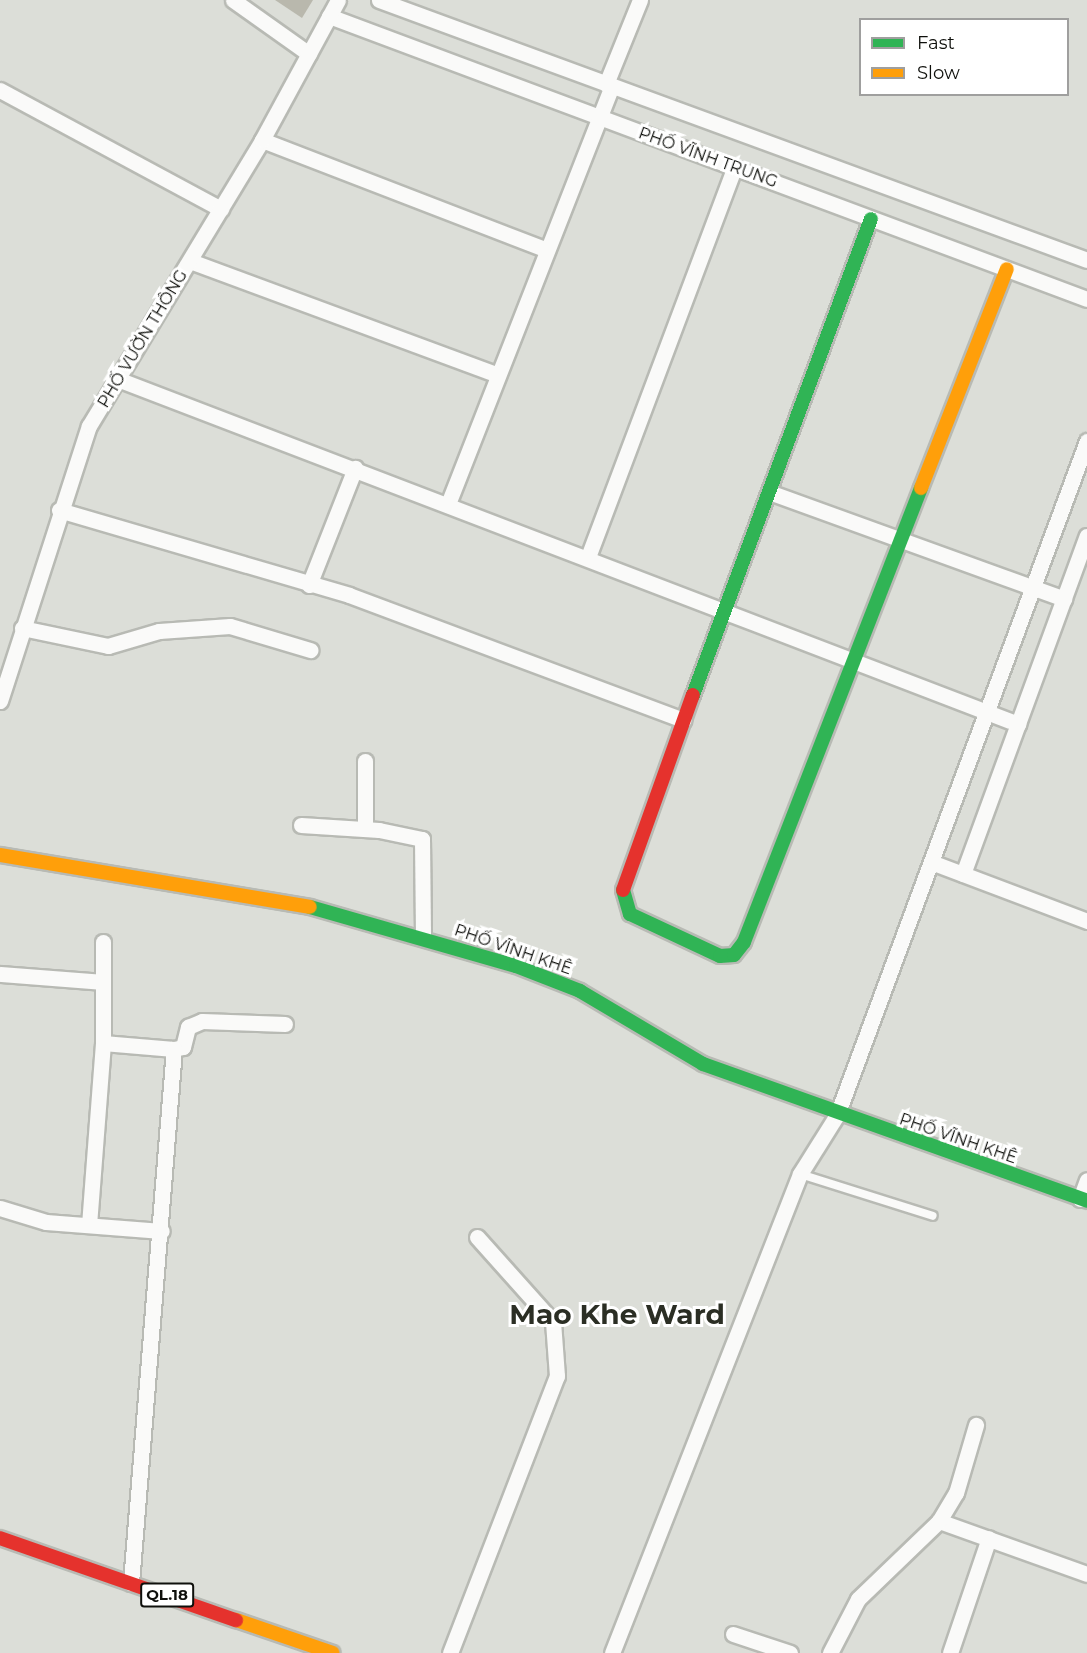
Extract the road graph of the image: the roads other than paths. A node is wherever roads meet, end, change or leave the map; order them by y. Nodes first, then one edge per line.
1 (232, 0) edge
2 (338, 0) edge
3 (379, 0) edge
4 (640, 0) edge
5 (329, 16) junction
6 (309, 54) junction
7 (609, 85) junction
8 (0, 90) edge
9 (599, 118) junction
10 (262, 140) junction
11 (734, 168) junction
12 (221, 209) junction
13 (871, 219) junction
14 (547, 250) junction
15 (1087, 260) edge
16 (190, 261) junction
17 (1007, 269) junction
18 (1087, 299) edge
19 (498, 375) junction
20 (120, 380) junction
21 (1087, 441) edge
22 (355, 468) junction
23 (769, 492) junction
24 (448, 504) junction
25 (59, 510) junction
26 (1087, 536) edge
27 (903, 539) junction
28 (588, 557) junction
29 (309, 585) junction
30 (1033, 587) junction
31 (1064, 599) junction
32 (724, 610) junction
33 (22, 628) junction
34 (310, 650) dead end
35 (856, 661) junction
36 (0, 701) edge
37 (987, 712) junction
38 (683, 720) junction
39 (1018, 724) junction
40 (365, 761) dead end
41 (301, 825) dead end
42 (364, 829) junction
43 (0, 855) edge
44 (931, 862) junction
45 (963, 874) junction
46 (1087, 921) edge
47 (423, 938) junction
48 (103, 942) dead end
49 (0, 974) edge
50 (103, 982) junction
51 (285, 1024) dead end
52 (103, 1043) junction
53 (174, 1049) junction
54 (837, 1115) junction
55 (800, 1174) junction
56 (1087, 1180) edge
57 (1083, 1200) edge
58 (0, 1208) edge
59 (933, 1216) dead end
60 (89, 1225) junction
61 (162, 1231) junction
62 (477, 1237) dead end
63 (976, 1425) dead end
64 (939, 1521) junction
65 (0, 1538) edge
66 (989, 1538) junction
67 (1087, 1574) edge
68 (131, 1583) junction
69 (734, 1634) dead end
70 (333, 1653) edge
71 (450, 1653) edge
72 (612, 1653) edge
73 (790, 1653) edge
74 (830, 1653) edge
75 (950, 1653) edge

1 - 6 street
2 - 5 street, PHỐ VƯỜN THÔNG
3 - 7 street
4 - 7 street
5 - 6 street, PHỐ VƯỜN THÔNG
5 - 9 street, PHỐ VĨNH TRUNG
6 - 10 street, PHỐ VƯỜN THÔNG
7 - 9 street
7 - 15 street
8 - 12 street
9 - 11 street, PHỐ VĨNH TRUNG
9 - 14 street
10 - 12 street, PHỐ VƯỜN THÔNG
10 - 14 street
11 - 13 street, PHỐ VĨNH TRUNG
11 - 28 street
12 - 16 street, PHỐ VƯỜN THÔNG
13 - 17 street, PHỐ VĨNH TRUNG
13 - 23 street
14 - 19 street
16 - 19 street
16 - 20 street, PHỐ VƯỜN THÔNG
17 - 18 street, PHỐ VĨNH TRUNG
17 - 27 street
19 - 24 street
20 - 22 street
20 - 25 street, PHỐ VƯỜN THÔNG
21 - 30 street
22 - 24 street
22 - 29 street
23 - 27 street
23 - 32 street
24 - 28 street
25 - 29 street
25 - 33 street, PHỐ VƯỜN THÔNG
26 - 31 street
27 - 30 street
27 - 35 street
28 - 32 street
29 - 38 street
30 - 31 street
30 - 37 street
31 - 39 street
32 - 35 street
32 - 38 street
33 - 34 street
33 - 36 street, PHỐ VƯỜN THÔNG
35 - 37 street
35 - 38 street
37 - 39 street
37 - 44 street
39 - 45 street
40 - 42 street
41 - 42 street
42 - 47 street
43 - 47 street, PHỐ VĨNH KHÊ
44 - 45 street
44 - 54 street
45 - 46 street
47 - 54 street, PHỐ VĨNH KHÊ
48 - 50 street
49 - 50 street
50 - 52 street
51 - 53 street
52 - 53 street
52 - 60 street
53 - 61 street
54 - 55 street
54 - 57 street, PHỐ VĨNH KHÊ
55 - 59 lane
55 - 72 street
56 - 57 street
58 - 60 street
60 - 61 street
61 - 68 street
62 - 71 street
63 - 64 street
64 - 66 street
64 - 74 street
65 - 68 street, QL.18
66 - 67 street
66 - 75 street
68 - 70 street, QL.18
69 - 73 street

